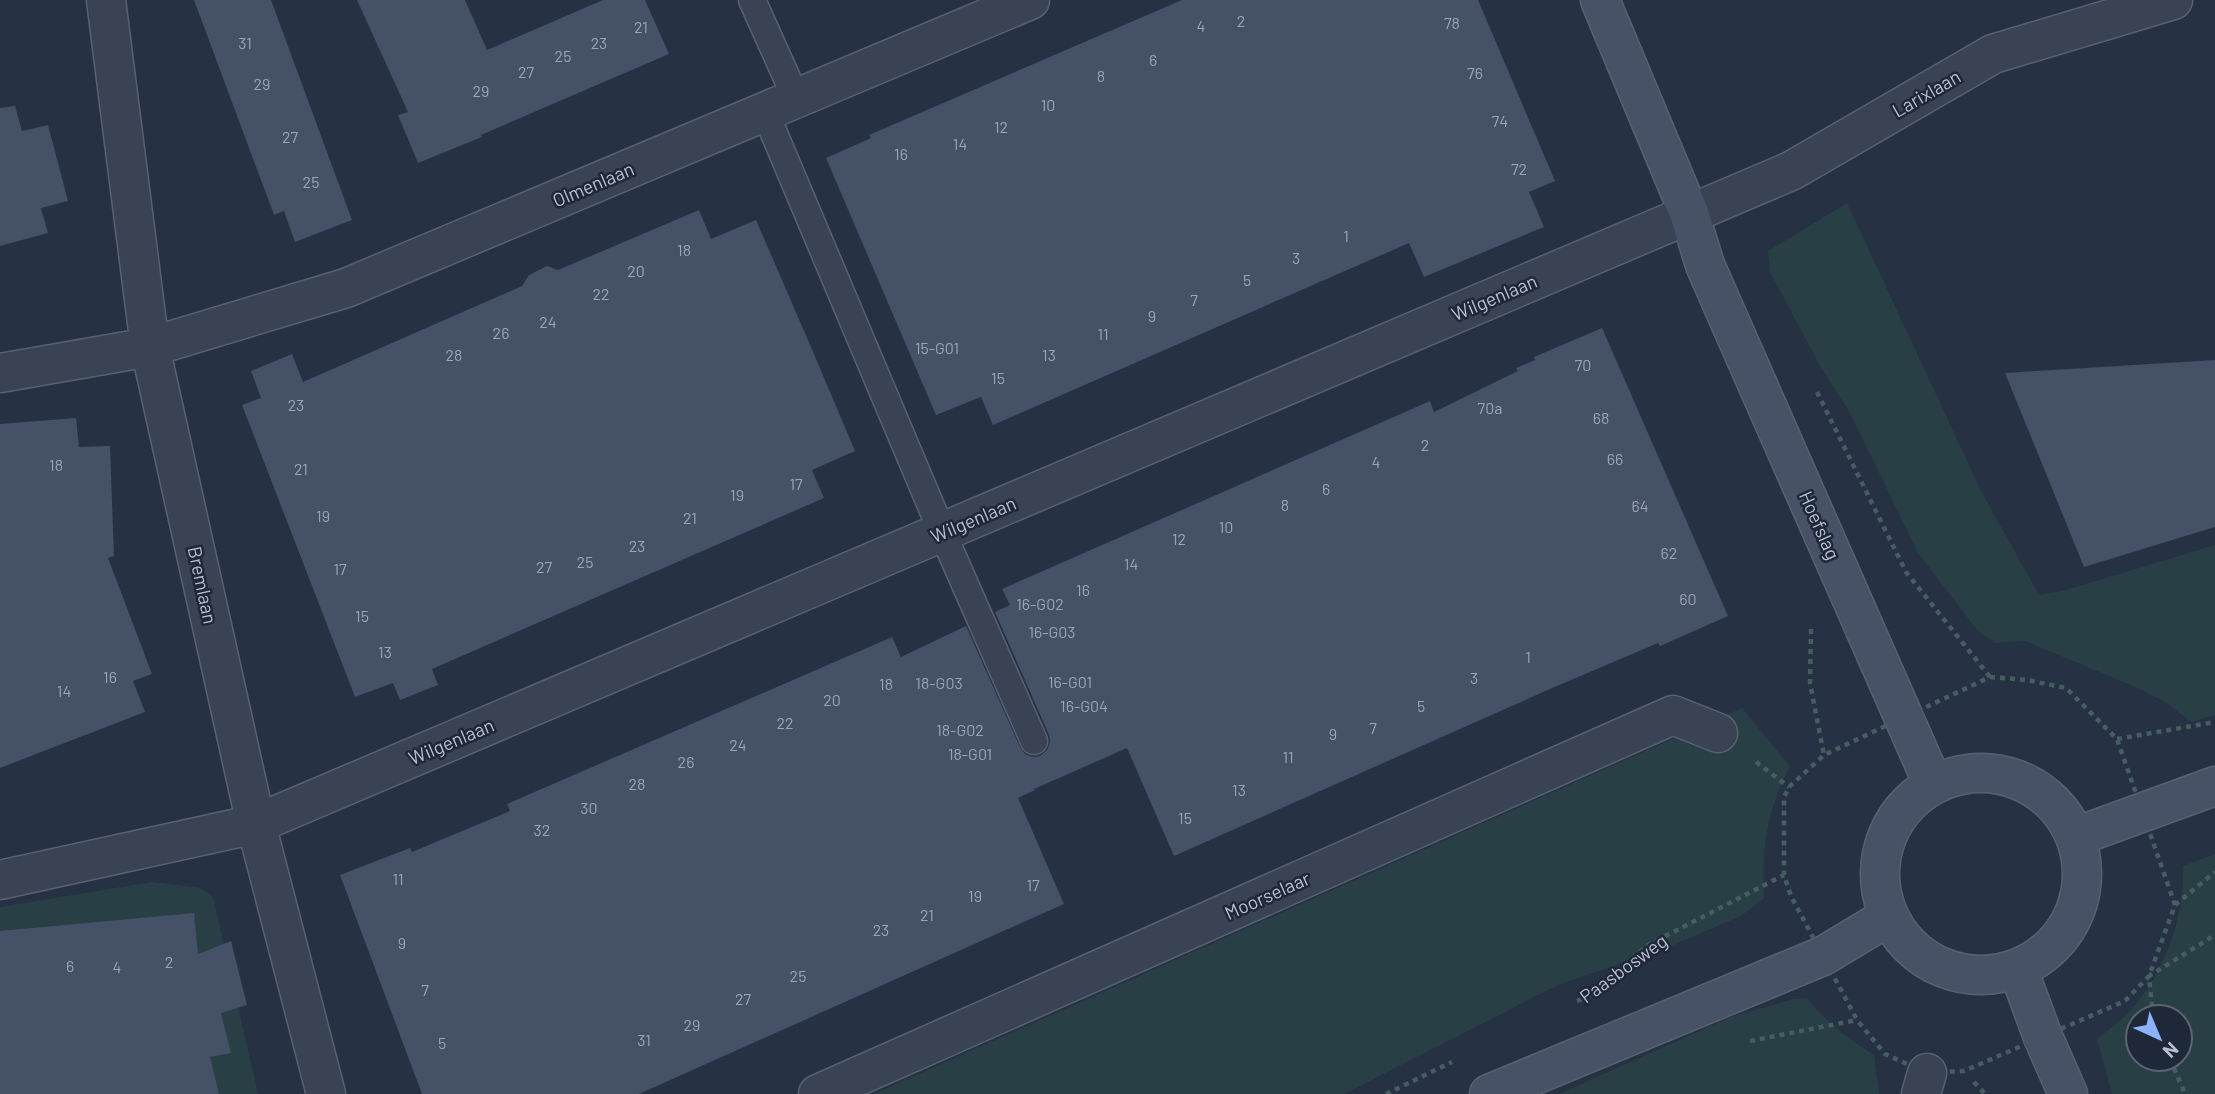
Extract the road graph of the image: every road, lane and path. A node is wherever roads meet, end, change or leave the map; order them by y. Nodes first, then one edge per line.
1 (106, 0) edge
2 (752, 0) edge
3 (1030, 0) edge
4 (1600, 0) edge
5 (2173, 0) edge
6 (781, 105) junction
7 (1689, 213) junction
8 (150, 347) junction
9 (0, 373) edge
10 (1811, 383) dead end
11 (942, 532) junction
12 (1990, 677) junction
13 (1905, 718) junction
14 (2215, 722) edge
15 (1718, 733) dead end
16 (2117, 739) junction
17 (1034, 741) dead end
18 (1933, 784) junction
19 (2215, 786) edge
20 (2143, 812) junction
21 (256, 824) junction
22 (2075, 837) junction
23 (2215, 872) edge
24 (1784, 875) junction
25 (0, 880) edge
26 (2175, 905) junction
27 (1888, 917) junction
28 (2215, 935) edge
29 (1823, 956) junction
30 (2018, 969) junction
31 (2150, 976) junction
32 (1574, 1003) dead end
33 (2152, 1003) edge
34 (2043, 1037) junction
35 (1461, 1058) dead end
36 (2176, 1073) edge
37 (1924, 1084) edge
38 (326, 1094) edge
39 (818, 1094) edge
40 (1386, 1094) edge
41 (1489, 1094) edge
42 (2068, 1094) edge
43 (2185, 1094) edge

1 - 8 street, Bremlaan
2 - 6 lane
3 - 6 street, Olmenlaan
4 - 7 street, Hoefslag
5 - 7 street, Larixlaan
6 - 8 street, Olmenlaan
6 - 11 lane
7 - 11 street, Wilgenlaan
7 - 13 street, Hoefslag
8 - 9 street
8 - 21 street, Bremlaan
10 - 12 path
11 - 17 lane
11 - 21 street, Wilgenlaan
12 - 13 path
12 - 16 path
13 - 18 street, Hoefslag
13 - 24 path
14 - 16 path
15 - 39 street, Moorselaar
16 - 20 path
18 - 22 street
18 - 27 street
19 - 20 street
20 - 22 street
20 - 26 path
21 - 25 street
21 - 38 street, Bremlaan
22 - 30 street
23 - 26 path
24 - 29 path
24 - 32 path, Paasbosweg
26 - 31 path
27 - 29 street
27 - 30 street
28 - 31 path
29 - 37 path
29 - 41 street
30 - 34 street
31 - 33 path
31 - 34 path
34 - 37 path
34 - 42 street
35 - 40 path
36 - 43 path

